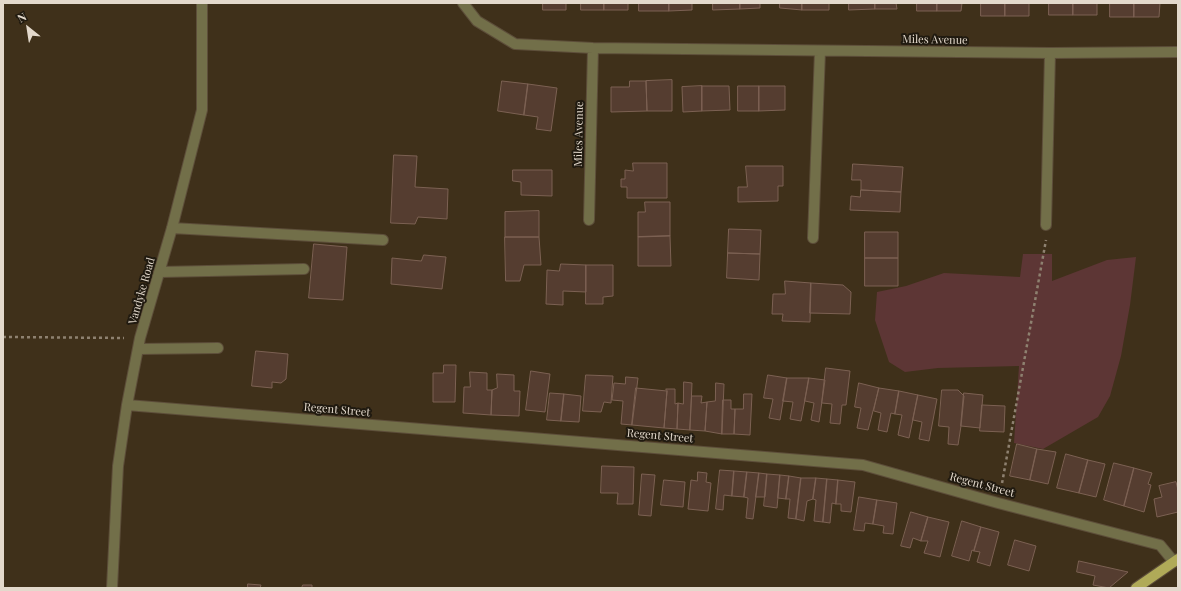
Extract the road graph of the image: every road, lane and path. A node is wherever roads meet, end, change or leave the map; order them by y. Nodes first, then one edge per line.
1 (202, 3) edge
2 (463, 3) edge
3 (593, 48) junction
4 (820, 51) junction
5 (1178, 52) edge
6 (1050, 53) junction
7 (589, 220) dead end
8 (1046, 226) joint
9 (172, 228) junction
10 (813, 238) dead end
11 (383, 240) dead end
12 (304, 269) dead end
13 (160, 272) junction
14 (3, 337) edge
15 (140, 338) junction
16 (218, 348) dead end
17 (138, 349) junction
18 (127, 405) junction
19 (998, 503) junction
20 (1176, 561) edge
21 (112, 588) edge
22 (1136, 588) edge

1 - 9 street, Vandyke Road
2 - 3 street, Miles Avenue
3 - 4 street, Miles Avenue
3 - 7 street, Miles Avenue
4 - 6 street, Miles Avenue
4 - 10 street
5 - 6 street, Miles Avenue
6 - 8 street
8 - 19 path
9 - 11 street
9 - 13 street, Vandyke Road
12 - 13 street
13 - 15 street, Vandyke Road
14 - 15 path
15 - 17 street, Vandyke Road
16 - 17 street
17 - 18 street, Vandyke Road
18 - 19 street, Regent Street
18 - 21 street, Vandyke Road
19 - 20 street, Regent Street
20 - 22 main road

